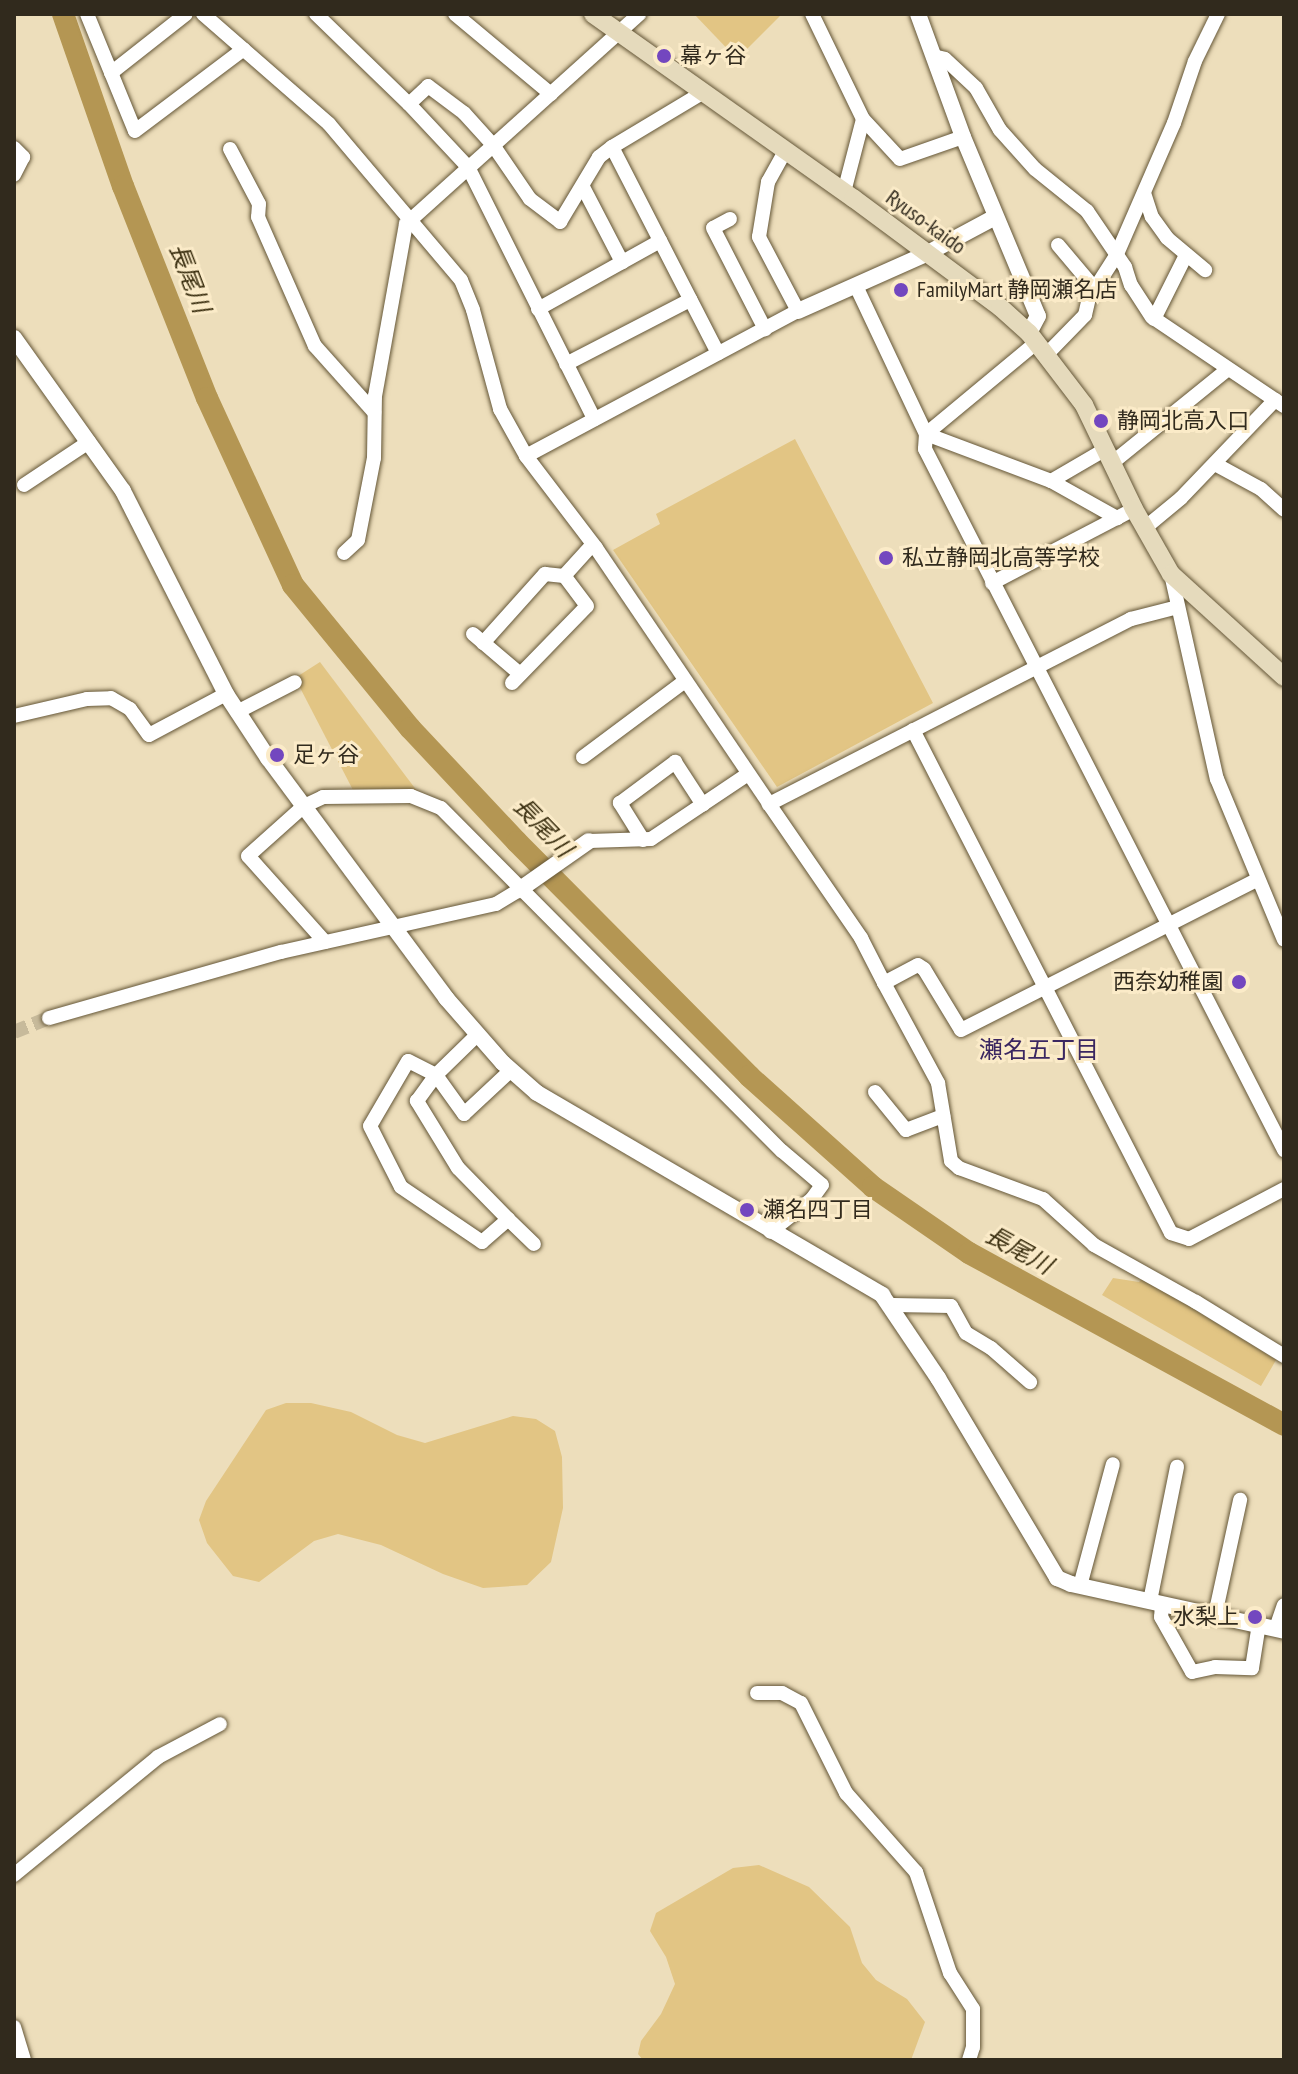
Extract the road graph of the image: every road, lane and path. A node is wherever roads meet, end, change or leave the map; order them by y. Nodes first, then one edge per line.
1 (87, 14) edge
2 (186, 14) edge
3 (203, 14) edge
4 (316, 14) edge
5 (455, 14) edge
6 (593, 14) edge
7 (639, 14) edge
8 (812, 14) edge
9 (918, 14) edge
10 (1218, 14) edge
11 (620, 34) junction
12 (244, 49) junction
13 (933, 56) junction
14 (111, 73) junction
15 (702, 93) junction
16 (551, 94) junction
17 (409, 104) junction
18 (863, 119) junction
19 (963, 137) junction
20 (493, 145) junction
21 (612, 147) junction
22 (14, 148) edge
23 (230, 149) dead end
24 (784, 153) junction
25 (468, 167) junction
26 (14, 175) edge
27 (583, 187) junction
28 (844, 192) junction
29 (1144, 193) junction
30 (995, 217) junction
31 (411, 218) junction
32 (730, 219) dead end
33 (660, 241) junction
34 (1058, 245) dead end
35 (928, 253) junction
36 (1117, 254) junction
37 (1186, 255) junction
38 (622, 262) junction
39 (1205, 270) dead end
40 (856, 286) junction
41 (1095, 289) junction
42 (690, 300) junction
43 (538, 309) junction
44 (798, 311) junction
45 (1154, 319) junction
46 (765, 329) junction
47 (14, 338) edge
48 (1037, 343) junction
49 (718, 353) junction
50 (566, 364) junction
51 (1227, 370) junction
52 (1279, 403) edge
53 (374, 412) junction
54 (594, 419) junction
55 (926, 434) junction
56 (89, 442) junction
57 (526, 456) junction
58 (1109, 456) junction
59 (1215, 464) junction
60 (1051, 481) junction
61 (24, 485) dead end
62 (1134, 509) junction
63 (1284, 510) edge
64 (1117, 518) junction
65 (1146, 527) junction
66 (593, 544) junction
67 (344, 553) dead end
68 (1171, 574) junction
69 (564, 576) junction
70 (992, 583) junction
71 (1178, 607) junction
72 (1034, 667) junction
73 (1284, 677) edge
74 (685, 681) junction
75 (295, 682) dead end
76 (226, 694) junction
77 (237, 712) junction
78 (14, 716) edge
79 (913, 730) junction
80 (583, 757) dead end
81 (748, 774) junction
82 (769, 804) junction
83 (703, 805) junction
84 (304, 806) junction
85 (643, 840) junction
86 (589, 841) joint
87 (1258, 879) junction
88 (519, 890) junction
89 (1168, 923) junction
90 (394, 928) junction
91 (1284, 940) edge
92 (325, 942) junction
93 (884, 983) junction
94 (1044, 988) junction
95 (49, 1018) tunnel mouth
96 (477, 1035) junction
97 (511, 1070) junction
98 (436, 1075) junction
99 (875, 1092) dead end
100 (943, 1116) junction
101 (1284, 1150) edge
102 (1284, 1189) edge
103 (508, 1219) junction
104 (770, 1232) junction
105 (534, 1244) dead end
106 (893, 1305) junction
107 (1284, 1356) edge
108 (1030, 1382) dead end
109 (1113, 1464) dead end
110 (1177, 1467) dead end
111 (1240, 1500) dead end
112 (1080, 1586) junction
113 (1156, 1602) junction
114 (1284, 1605) edge
115 (1215, 1615) junction
116 (1273, 1628) edge
117 (757, 1693) dead end
118 (220, 1724) dead end
119 (14, 1875) edge
120 (14, 2027) edge
121 (24, 2060) edge
122 (969, 2060) edge

1 - 14 street
2 - 14 street
3 - 12 street
4 - 17 street
5 - 16 street
6 - 11 main road, Ryuso-kaido
7 - 11 street
8 - 18 street
9 - 13 street
10 - 29 street
11 - 15 main road, Ryuso-kaido
11 - 16 street
12 - 14 street
12 - 31 street
13 - 19 street
13 - 36 street
15 - 21 street
15 - 24 main road, Ryuso-kaido
16 - 20 street
17 - 20 street
17 - 25 street
18 - 19 street
18 - 28 street
19 - 30 street
20 - 25 street
20 - 27 street
21 - 27 street
21 - 33 street
22 - 26 street
23 - 53 street
24 - 28 main road, Ryuso-kaido
24 - 44 street
25 - 31 street
25 - 43 street
27 - 38 street
28 - 35 main road, Ryuso-kaido
29 - 36 street
29 - 37 street
30 - 35 street
30 - 48 street
31 - 53 street
31 - 57 street
32 - 46 street
33 - 38 street
33 - 42 street
34 - 41 street
35 - 40 street
35 - 48 main road, Ryuso-kaido
36 - 41 street
36 - 45 street
37 - 39 street
37 - 45 street
38 - 43 street
40 - 44 street
40 - 55 street
41 - 48 street
42 - 49 street
42 - 50 street
43 - 50 street
44 - 46 street
45 - 51 street
46 - 49 street
47 - 56 street
48 - 55 street
48 - 58 main road, Ryuso-kaido
49 - 54 street
50 - 54 street
51 - 52 street
51 - 58 street
52 - 59 street
53 - 67 street
54 - 57 street
55 - 60 street
55 - 70 street
56 - 61 street
56 - 76 street
57 - 66 street
58 - 60 street
58 - 62 main road, Ryuso-kaido
59 - 63 street
59 - 65 street
60 - 64 street
62 - 64 street
62 - 65 main road, Ryuso-kaido
64 - 70 street
65 - 68 main road, Ryuso-kaido
66 - 69 street
66 - 74 street
68 - 71 street
68 - 73 main road, Ryuso-kaido
69 - 69 street
70 - 72 street
71 - 72 street
71 - 87 street
72 - 79 street
72 - 89 street
74 - 80 street
74 - 81 street
75 - 77 street
76 - 77 street
76 - 78 street
77 - 84 street
79 - 82 street
79 - 94 street
81 - 82 street
81 - 83 street
82 - 93 street
83 - 85 street
83 - 85 street
84 - 88 street
84 - 90 street
84 - 92 street
85 - 86 street
86 - 88 street
87 - 89 street
87 - 91 street
88 - 90 street
88 - 104 street
89 - 94 street
89 - 101 street
90 - 92 street
90 - 96 street
92 - 95 street
93 - 94 street
93 - 100 street
94 - 102 street
96 - 97 street
96 - 98 street
97 - 98 street
97 - 104 street
98 - 103 street
98 - 103 street
99 - 100 street
100 - 107 street
103 - 105 street
104 - 106 street
106 - 108 street
106 - 112 street
109 - 112 street
110 - 113 street
111 - 115 street
112 - 113 street
113 - 115 street
113 - 116 street
114 - 116 street
115 - 116 street
117 - 122 street
118 - 119 street
120 - 121 street

